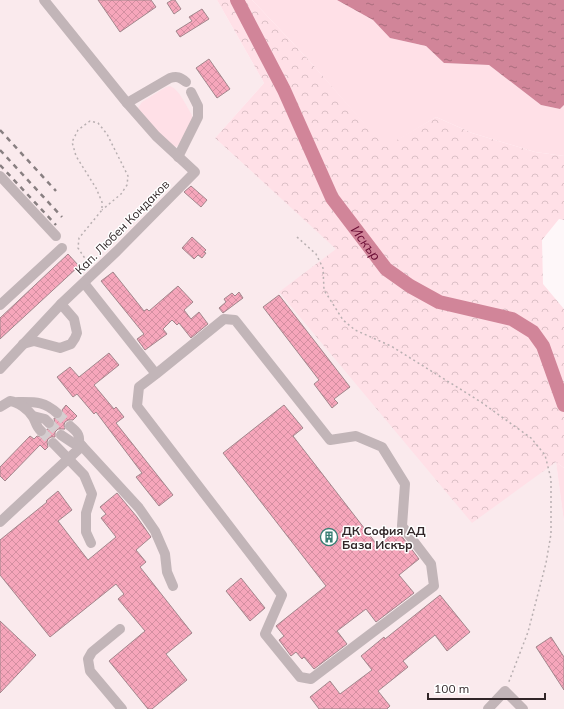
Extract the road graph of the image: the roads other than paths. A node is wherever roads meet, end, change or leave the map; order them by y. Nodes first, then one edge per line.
1 (44, 0) edge
2 (186, 82) dead end
3 (192, 92) dead end
4 (127, 103) junction
5 (178, 157) junction
6 (0, 176) edge
7 (56, 236) dead end
8 (62, 248) dead end
9 (84, 283) junction
10 (61, 304) junction
11 (0, 305) edge
12 (23, 344) junction
13 (0, 368) edge
14 (156, 374) junction
15 (9, 401) edge
16 (0, 407) edge
17 (57, 413) tunnel mouth
18 (33, 416) junction
19 (49, 423) tunnel mouth
20 (70, 426) tunnel mouth
21 (41, 431) tunnel mouth
22 (61, 435) tunnel mouth
23 (53, 443) tunnel mouth
24 (81, 444) junction
25 (69, 458) junction
26 (0, 522) edge
27 (91, 543) dead end
28 (173, 586) dead end
29 (120, 629) dead end
30 (122, 709) edge
31 (488, 709) edge
32 (524, 709) edge

1 - 4 street, Кап. Любен Кондаков
2 - 4 street
3 - 5 street
4 - 5 street, Кап. Любен Кондаков
5 - 9 street, Кап. Любен Кондаков
6 - 7 street
8 - 11 street
9 - 10 street, Кап. Любен Кондаков
9 - 14 street
10 - 12 street, Кап. Любен Кондаков
10 - 12 street
12 - 13 street, Кап. Любен Кондаков
14 - 14 street
15 - 16 street
15 - 17 street
15 - 18 street
18 - 19 street
18 - 21 street
20 - 24 street
22 - 24 street
23 - 25 street
24 - 25 street
24 - 28 street
25 - 26 street
25 - 27 street
29 - 30 street
31 - 32 street

